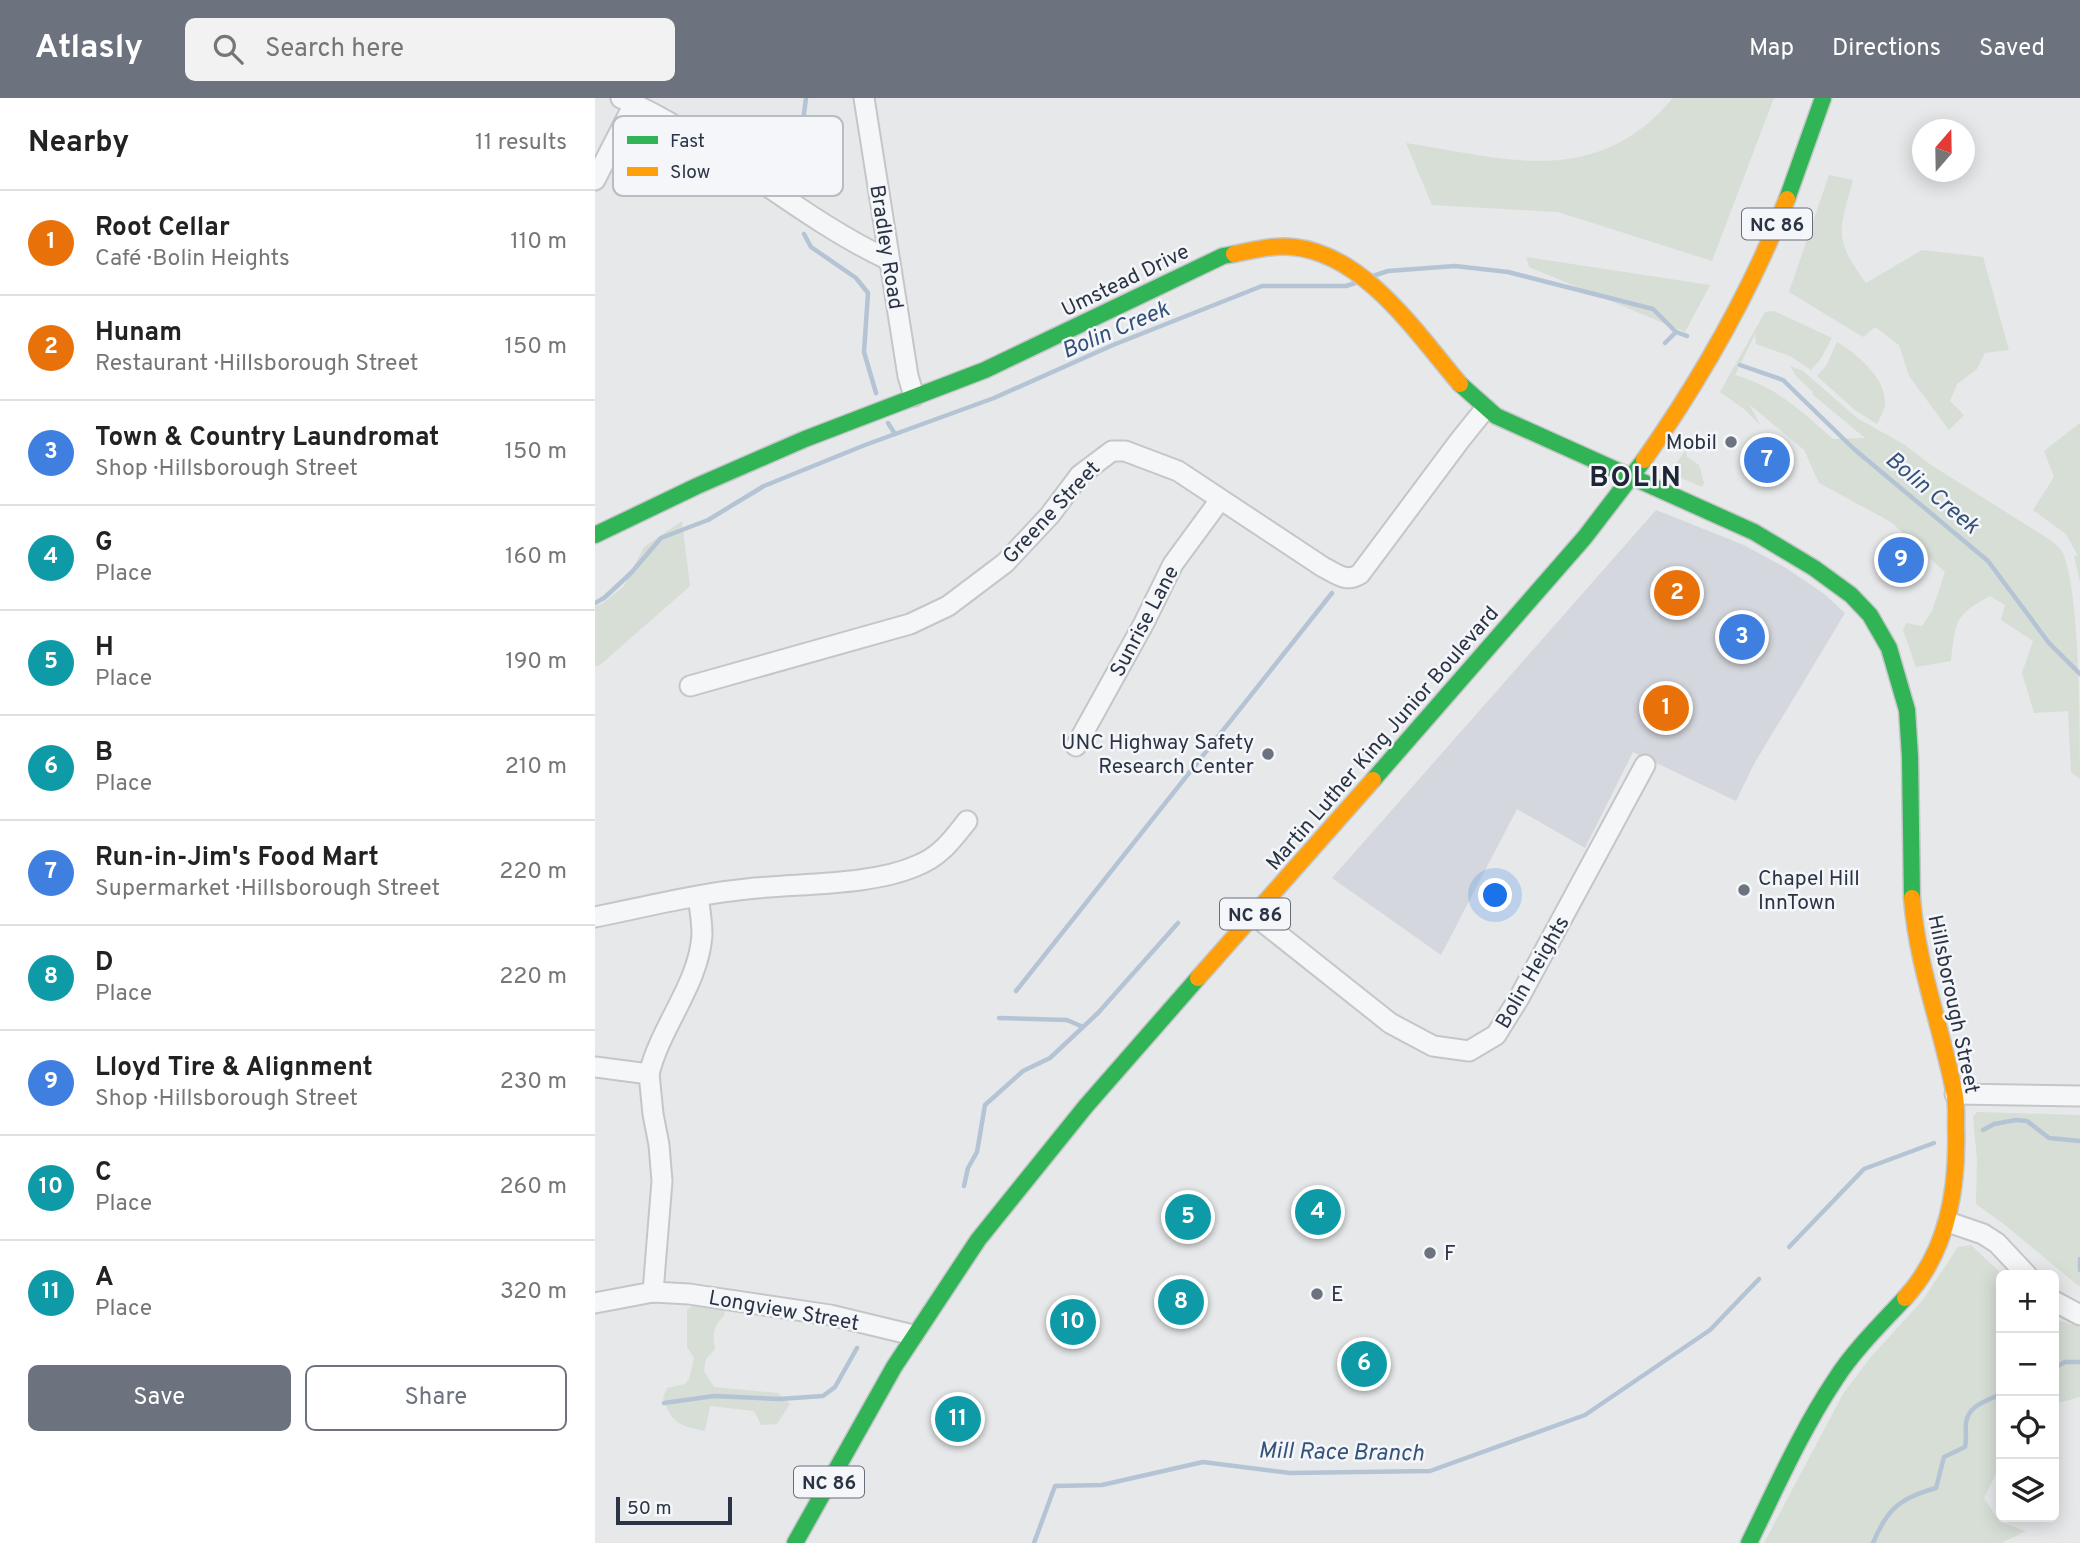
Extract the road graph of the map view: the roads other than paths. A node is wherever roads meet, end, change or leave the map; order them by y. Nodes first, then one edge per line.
1 (864, 98) edge
2 (1823, 98) edge
3 (628, 101) edge
4 (654, 116) edge
5 (613, 137) edge
6 (595, 180) edge
7 (781, 196) edge
8 (890, 260) junction
9 (914, 396) junction
10 (1485, 410) junction
11 (1631, 477) junction
12 (1220, 500) junction
13 (595, 535) edge
14 (690, 686) dead end
15 (1076, 746) dead end
16 (1645, 765) dead end
17 (967, 821) dead end
18 (698, 897) junction
19 (1254, 915) junction
20 (595, 917) edge
21 (595, 1067) edge
22 (649, 1074) junction
23 (1955, 1094) junction
24 (2080, 1096) edge
25 (1948, 1222) junction
26 (2022, 1270) edge
27 (653, 1292) junction
28 (595, 1303) edge
29 (2059, 1304) edge
30 (2080, 1315) edge
31 (913, 1335) junction
32 (795, 1543) edge
33 (1749, 1543) edge

1 - 8 street, Bradley Road
2 - 11 street, Martin Luther King Junior Boulevard / NC 86
3 - 4 street
5 - 6 street
7 - 8 street
8 - 9 street, Bradley Road
9 - 10 street, Umstead Drive
9 - 13 street, Umstead Drive
10 - 11 street, Umstead Drive
10 - 12 street, Greene Street
11 - 19 street, Martin Luther King Junior Boulevard / NC 86
11 - 23 street, Hillsborough Street
12 - 14 street, Greene Street
12 - 15 street, Sunrise Lane
16 - 19 street, Bolin Heights
17 - 18 street
18 - 20 street
18 - 22 street
19 - 31 street, Martin Luther King Junior Boulevard / NC 86
21 - 22 street
22 - 27 street
23 - 24 street
23 - 25 street, Hillsborough Street
25 - 26 street
25 - 33 street, Hillsborough Street
27 - 28 street, Longview Street
27 - 31 street, Longview Street
29 - 30 street
31 - 32 street, Martin Luther King Junior Boulevard / NC 86

